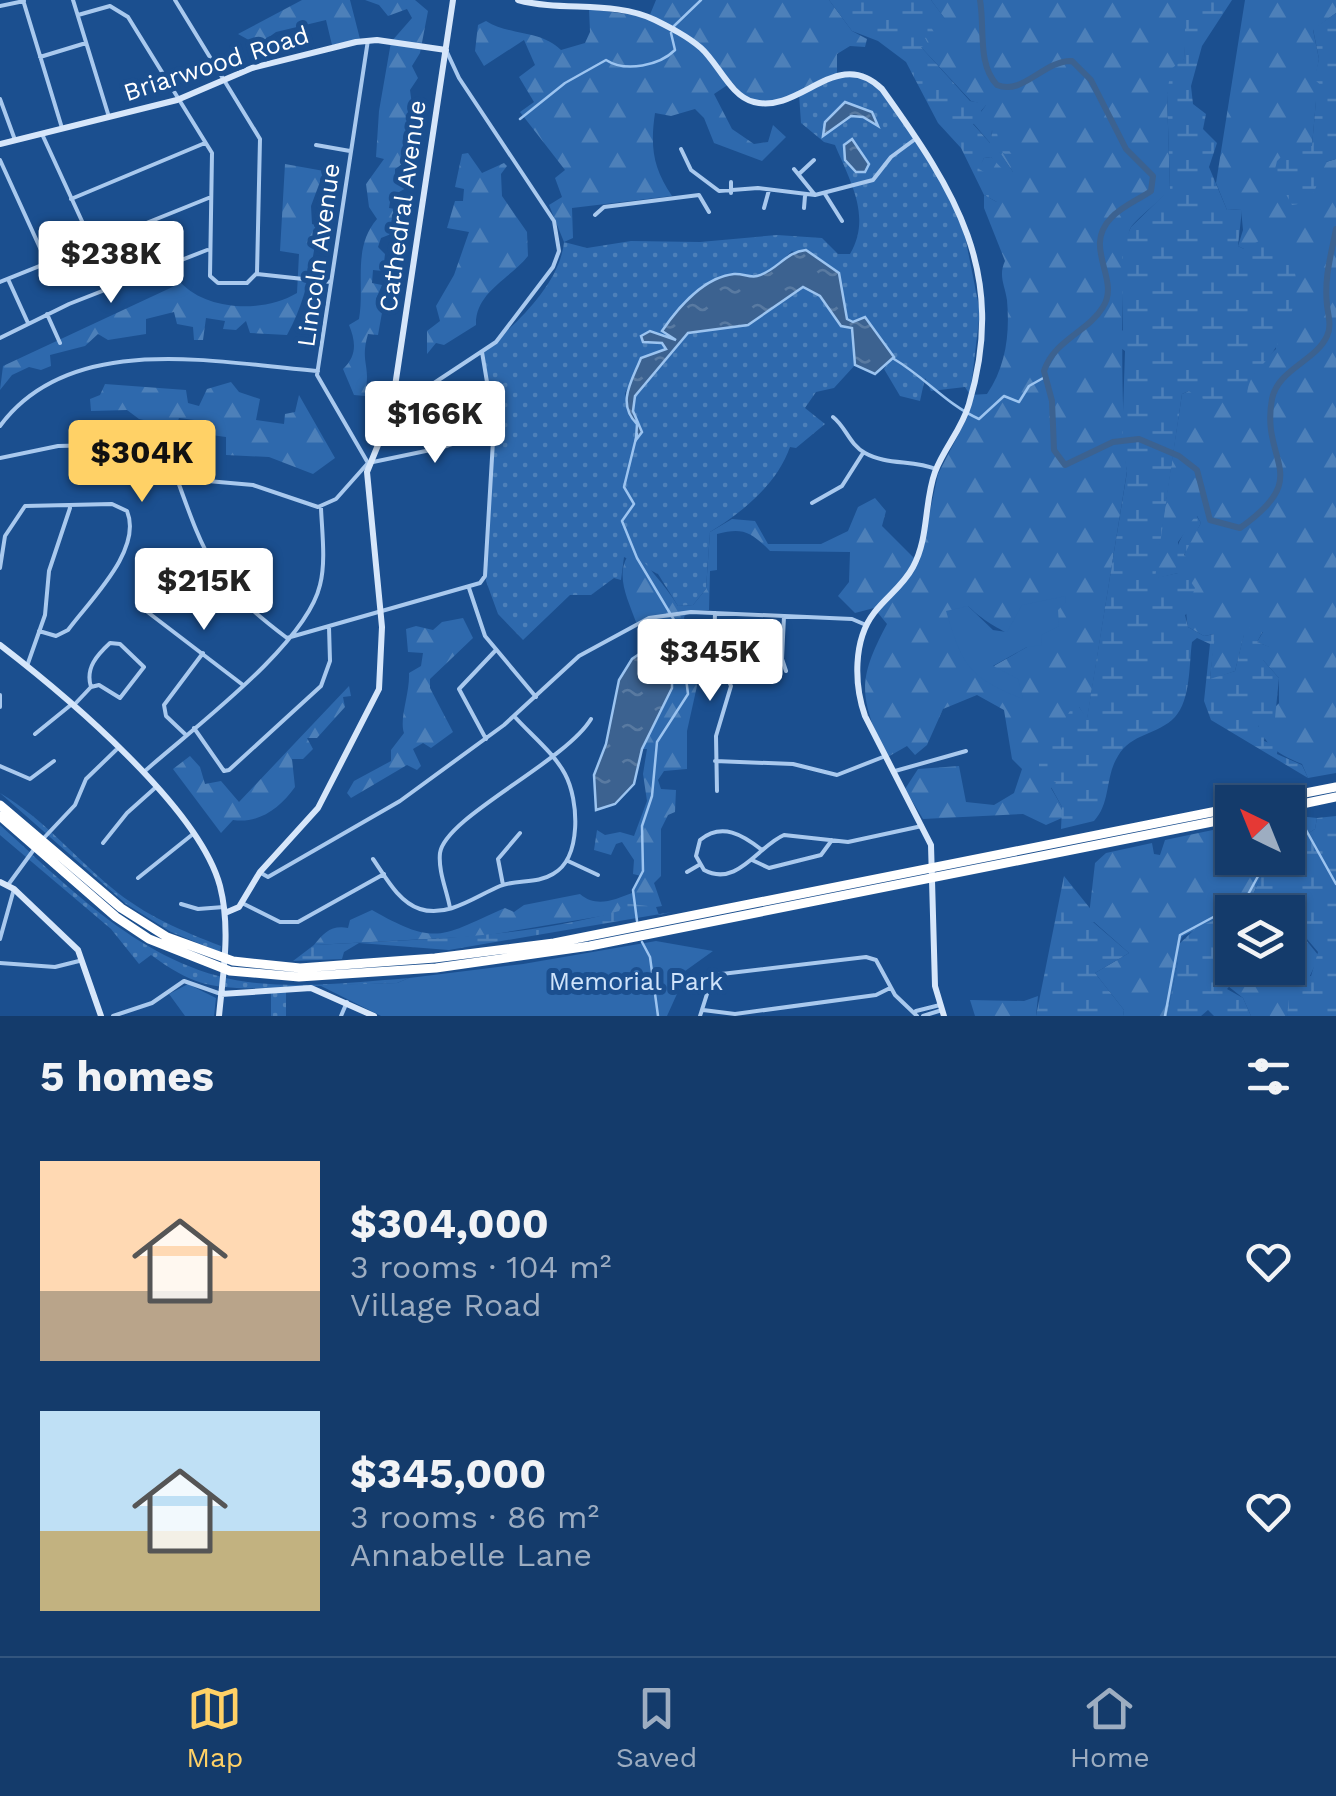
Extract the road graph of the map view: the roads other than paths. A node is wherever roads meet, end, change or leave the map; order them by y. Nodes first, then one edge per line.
1 (23, 0) edge
2 (74, 0) edge
3 (175, 0) edge
4 (454, 0) edge
5 (518, 0) edge
6 (0, 6) edge
7 (78, 15) junction
8 (368, 40) junction
9 (86, 43) junction
10 (446, 50) junction
11 (40, 57) junction
12 (225, 79) junction
13 (0, 99) edge
14 (180, 99) junction
15 (109, 117) junction
16 (62, 128) junction
17 (42, 134) junction
18 (916, 138) junction
19 (15, 140) junction
20 (206, 142) junction
21 (0, 144) edge
22 (316, 145) dead end
23 (682, 149) dead end
24 (350, 151) junction
25 (0, 160) edge
26 (814, 160) dead end
27 (731, 182) dead end
28 (708, 185) junction
29 (769, 190) junction
30 (731, 193) junction
31 (825, 194) junction
32 (699, 195) junction
33 (816, 195) junction
34 (805, 196) junction
35 (211, 197) junction
36 (72, 199) junction
37 (764, 208) dead end
38 (804, 208) dead end
39 (709, 212) dead end
40 (595, 215) dead end
41 (842, 222) dead end
42 (105, 238) junction
43 (92, 243) junction
44 (209, 249) junction
45 (46, 261) junction
46 (257, 274) junction
47 (8, 278) junction
48 (0, 281) edge
49 (332, 282) junction
50 (125, 283) junction
51 (47, 314) junction
52 (28, 323) junction
53 (0, 338) edge
54 (60, 343) dead end
55 (482, 352) junction
56 (318, 371) junction
57 (832, 417) dead end
58 (390, 419) junction
59 (0, 426) edge
60 (494, 430) junction
61 (864, 453) junction
62 (0, 458) edge
63 (368, 462) junction
64 (936, 469) junction
65 (176, 476) junction
66 (812, 503) dead end
67 (321, 506) junction
68 (70, 508) junction
69 (0, 568) edge
70 (468, 586) junction
71 (142, 607) dead end
72 (381, 613) junction
73 (715, 613) junction
74 (784, 616) junction
75 (866, 624) junction
76 (329, 627) junction
77 (39, 631) junction
78 (287, 638) junction
79 (0, 645) edge
80 (496, 650) junction
81 (203, 653) junction
82 (26, 666) junction
83 (786, 671) dead end
84 (242, 686) junction
85 (91, 687) junction
86 (0, 695) edge
87 (536, 696) junction
88 (73, 705) junction
89 (0, 708) edge
90 (514, 716) junction
91 (591, 719) dead end
92 (194, 728) junction
93 (36, 734) dead end
94 (186, 735) junction
95 (486, 739) junction
96 (116, 750) junction
97 (966, 751) dead end
98 (882, 757) junction
99 (552, 758) junction
100 (54, 761) dead end
101 (714, 761) junction
102 (0, 766) edge
103 (891, 773) junction
104 (142, 774) junction
105 (1336, 787) edge
106 (155, 788) junction
107 (717, 791) dead end
108 (1305, 793) edge
109 (1336, 797) edge
110 (1305, 803) edge
111 (0, 804) edge
112 (1215, 811) edge
113 (0, 816) edge
114 (1215, 821) edge
115 (922, 826) junction
116 (520, 832) dead end
117 (193, 834) junction
118 (832, 840) junction
119 (103, 843) dead end
120 (762, 850) junction
121 (373, 859) dead end
122 (568, 860) junction
123 (752, 860) junction
124 (699, 864) junction
125 (687, 872) dead end
126 (265, 873) junction
127 (384, 874) junction
128 (598, 875) dead end
129 (138, 878) dead end
130 (503, 885) junction
131 (7, 886) edge
132 (242, 903) junction
133 (181, 904) dead end
134 (450, 908) junction
135 (224, 910) junction
136 (0, 939) edge
137 (83, 959) junction
138 (0, 963) edge
139 (890, 988) junction
140 (222, 991) junction
141 (347, 1001) junction
142 (942, 1010) edge
143 (700, 1013) edge
144 (918, 1015) edge
145 (101, 1016) edge
146 (113, 1016) edge
147 (218, 1016) edge
148 (341, 1016) edge
149 (374, 1016) edge

1 - 6 street
1 - 11 street
2 - 7 street
3 - 12 street
4 - 10 street, Cathedral Avenue
5 - 18 street
7 - 9 street
7 - 14 street
8 - 10 street, Briarwood Road
8 - 12 street, Briarwood Road
8 - 24 street, Lincoln Avenue
9 - 11 street
9 - 15 street
10 - 55 street
10 - 58 street, Cathedral Avenue
11 - 16 street
12 - 14 street, Briarwood Road
12 - 46 street
13 - 19 street
14 - 15 street, Briarwood Road
14 - 20 street
15 - 16 street, Briarwood Road
16 - 17 street, Briarwood Road
17 - 19 street, Briarwood Road
17 - 36 street
18 - 31 street
18 - 64 street
19 - 21 street, Briarwood Road
20 - 35 street
20 - 36 street
22 - 24 street
23 - 28 street
24 - 49 street, Lincoln Avenue
25 - 45 street
26 - 33 street
27 - 30 street
28 - 30 street
28 - 32 street
29 - 30 street
29 - 34 street
29 - 37 street
31 - 33 street
31 - 41 street
32 - 39 street
32 - 40 street
33 - 34 street
34 - 38 street
35 - 42 street
35 - 44 street
36 - 43 street
42 - 43 street
42 - 50 street
43 - 45 street
44 - 46 street
44 - 50 street
45 - 47 street
46 - 49 street
47 - 48 street
47 - 52 street
49 - 56 street, Lincoln Avenue
50 - 51 street
51 - 52 street
51 - 54 street
52 - 53 street
55 - 58 street
55 - 60 street
56 - 59 street
56 - 63 street, Lincoln Avenue
57 - 61 street
58 - 63 street, Cathedral Avenue
60 - 63 street
60 - 70 street
61 - 64 street
61 - 66 street
62 - 65 street
63 - 67 street
63 - 72 street
64 - 75 street
65 - 67 street
65 - 78 street
67 - 78 street
68 - 69 street
68 - 77 street
68 - 77 street
70 - 72 street
70 - 80 street
71 - 81 street
72 - 76 street
72 - 126 street
73 - 74 street
73 - 87 street
73 - 101 street
74 - 75 street
74 - 83 street
75 - 98 street
76 - 78 street
76 - 92 street
77 - 82 street
78 - 84 street
79 - 82 street
80 - 87 street
80 - 95 street
81 - 84 street
81 - 94 street
82 - 88 street
84 - 92 street
85 - 85 street
85 - 88 street
86 - 89 street
87 - 90 street
88 - 93 street
88 - 96 street
90 - 95 street
90 - 99 street
91 - 99 street
92 - 94 street
94 - 104 street
95 - 126 street
96 - 104 street
96 - 131 street
97 - 103 street
98 - 101 street
98 - 103 street
99 - 122 street
99 - 134 street
100 - 102 street
101 - 107 street
103 - 115 street
104 - 106 street
105 - 108 highway
106 - 117 street
106 - 119 street
109 - 110 highway
111 - 112 highway
113 - 114 highway
115 - 118 street
115 - 142 street
116 - 130 street
117 - 129 street
117 - 135 street
118 - 120 street
118 - 123 street
120 - 123 street
120 - 124 street
121 - 127 street
122 - 128 street
122 - 130 street
123 - 124 street
124 - 125 street
126 - 132 street
127 - 132 street
127 - 134 street
130 - 134 street
131 - 136 street
131 - 137 street
132 - 135 street
133 - 135 street
135 - 140 street
137 - 138 street
137 - 145 street
139 - 143 street
139 - 143 street
139 - 144 street
140 - 141 street
140 - 146 street
140 - 147 street
141 - 148 street
141 - 149 street
142 - 144 street
142 - 144 street

